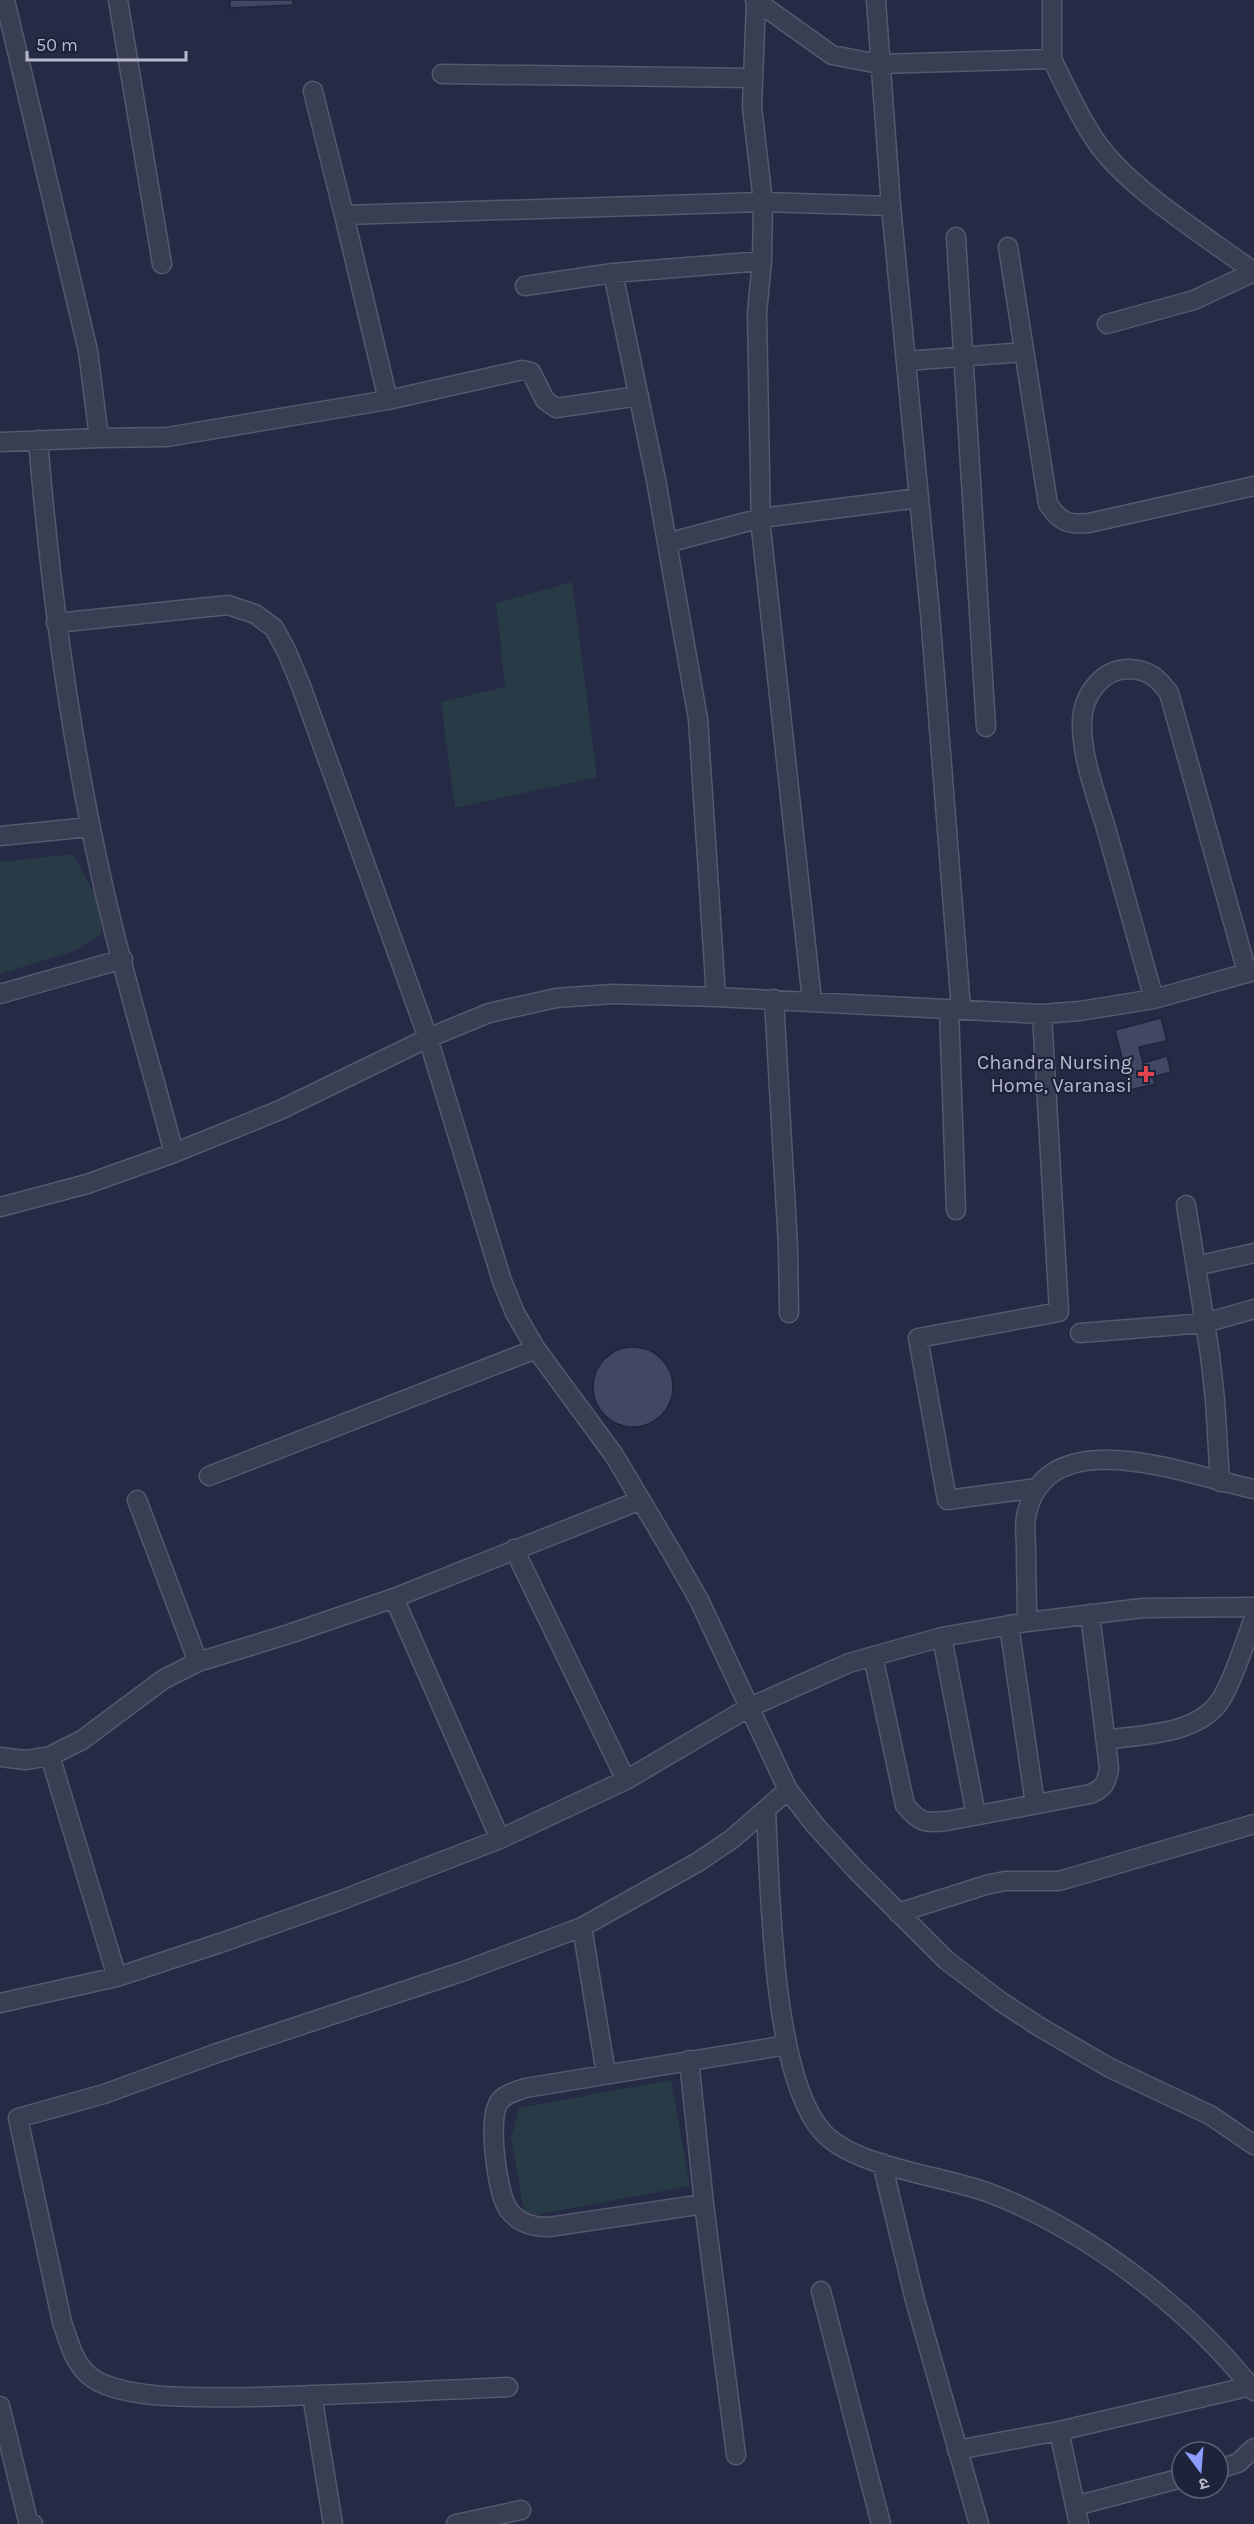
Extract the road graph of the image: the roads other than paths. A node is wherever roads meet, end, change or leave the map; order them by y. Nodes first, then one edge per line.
1 (4, 0) edge
2 (118, 0) edge
3 (876, 0) edge
4 (1052, 0) edge
5 (755, 1) edge
6 (1052, 59) junction
7 (879, 64) junction
8 (442, 74) dead end
9 (752, 78) junction
10 (313, 91) dead end
11 (763, 202) junction
12 (891, 206) junction
13 (344, 215) junction
14 (956, 237) dead end
15 (1008, 248) dead end
16 (762, 261) junction
17 (162, 264) dead end
18 (1254, 272) edge
19 (613, 273) junction
20 (525, 286) dead end
21 (1107, 324) dead end
22 (1024, 352) junction
23 (964, 357) junction
24 (906, 361) junction
25 (639, 396) junction
26 (388, 400) junction
27 (99, 438) junction
28 (38, 440) junction
29 (0, 442) edge
30 (1254, 486) edge
31 (919, 498) junction
32 (761, 518) junction
33 (667, 543) junction
34 (56, 623) junction
35 (986, 727) dead end
36 (90, 827) junction
37 (0, 836) edge
38 (123, 959) junction
39 (1251, 972) edge
40 (0, 994) edge
41 (716, 997) junction
42 (774, 999) junction
43 (1154, 999) junction
44 (812, 1000) junction
45 (955, 1009) junction
46 (1042, 1014) junction
47 (428, 1038) junction
48 (174, 1153) junction
49 (1186, 1205) dead end
50 (0, 1207) edge
51 (956, 1210) dead end
52 (1254, 1253) edge
53 (1196, 1266) junction
54 (1254, 1309) edge
55 (789, 1313) dead end
56 (1205, 1323) junction
57 (1080, 1333) dead end
58 (536, 1349) junction
59 (209, 1476) dead end
60 (1220, 1482) junction
61 (1037, 1488) junction
62 (1254, 1489) edge
63 (137, 1500) dead end
64 (641, 1500) junction
65 (514, 1549) junction
66 (394, 1598) junction
67 (1254, 1607) edge
68 (1090, 1614) junction
69 (1254, 1618) edge
70 (1018, 1623) junction
71 (942, 1637) junction
72 (873, 1656) junction
73 (198, 1662) junction
74 (748, 1708) junction
75 (1106, 1740) junction
76 (50, 1756) junction
77 (0, 1757) edge
78 (626, 1780) junction
79 (788, 1790) junction
80 (1035, 1804) junction
81 (766, 1811) junction
82 (976, 1815) junction
83 (1254, 1824) edge
84 (500, 1839) junction
85 (898, 1913) junction
86 (582, 1927) junction
87 (117, 1977) junction
88 (0, 2003) edge
89 (787, 2045) junction
90 (689, 2060) junction
91 (606, 2074) junction
92 (9, 2120) edge
93 (1254, 2145) edge
94 (882, 2163) junction
95 (704, 2204) junction
96 (821, 2291) dead end
97 (508, 2387) dead end
98 (1252, 2388) edge
99 (312, 2395) junction
100 (0, 2406) edge
101 (1059, 2432) junction
102 (1254, 2448) edge
103 (957, 2450) junction
104 (736, 2455) dead end
105 (1230, 2465) edge
106 (1170, 2481) edge
107 (1075, 2506) junction
108 (521, 2510) dead end
109 (33, 2524) edge
110 (333, 2524) edge
111 (456, 2524) edge
112 (881, 2524) edge
113 (979, 2524) edge
114 (1079, 2524) edge

1 - 27 street
2 - 17 street
3 - 7 street
4 - 6 street
5 - 7 street
5 - 9 street
6 - 7 street
6 - 18 street
7 - 12 street
8 - 9 street
9 - 11 street
10 - 13 street
11 - 12 street
11 - 13 street
11 - 16 street
12 - 24 street
13 - 26 street
14 - 23 street
15 - 22 street
16 - 19 street
16 - 32 street
18 - 21 street
19 - 20 street
19 - 25 street
22 - 23 street
22 - 30 street
23 - 24 street
23 - 35 street
24 - 31 street
25 - 26 street
25 - 33 street
26 - 27 street
27 - 28 street
28 - 29 street
28 - 34 street
31 - 32 street
31 - 45 street
32 - 33 street
32 - 44 street
33 - 41 street
34 - 36 street
34 - 47 street
36 - 37 street
36 - 38 street
38 - 40 street
38 - 48 street
39 - 43 street
39 - 43 street
41 - 42 street
41 - 47 street
42 - 44 street
42 - 55 street
43 - 46 street
44 - 45 street
45 - 46 street
45 - 51 street
46 - 61 street
47 - 48 street
47 - 58 street
48 - 50 street
49 - 53 street
52 - 53 street
53 - 56 street
54 - 56 street
56 - 57 street
56 - 60 street
58 - 59 street
58 - 64 street
60 - 61 street
60 - 62 street
61 - 70 street
63 - 73 street
64 - 65 street
64 - 74 street
65 - 66 street
65 - 78 street
66 - 73 street
66 - 84 street
67 - 68 street
68 - 70 street
68 - 75 street
69 - 75 street
70 - 71 street
70 - 80 street
71 - 72 street
71 - 82 street
72 - 74 street
72 - 82 street
73 - 76 street
74 - 78 street
74 - 79 street
75 - 80 street
76 - 77 street
76 - 87 street
78 - 84 street
79 - 81 street
79 - 85 street
80 - 82 street
81 - 86 street
81 - 89 street
83 - 85 street
84 - 87 street
85 - 93 street
86 - 91 street
86 - 92 street
87 - 88 street
89 - 90 street
89 - 94 street
90 - 91 street
90 - 95 street
91 - 95 street
92 - 99 street
94 - 98 street
94 - 103 street
95 - 104 street
96 - 112 street
97 - 99 street
98 - 101 street
99 - 110 street
100 - 109 street
101 - 103 street
101 - 107 street
102 - 105 street
103 - 113 street
106 - 107 street
107 - 114 street
108 - 111 street

